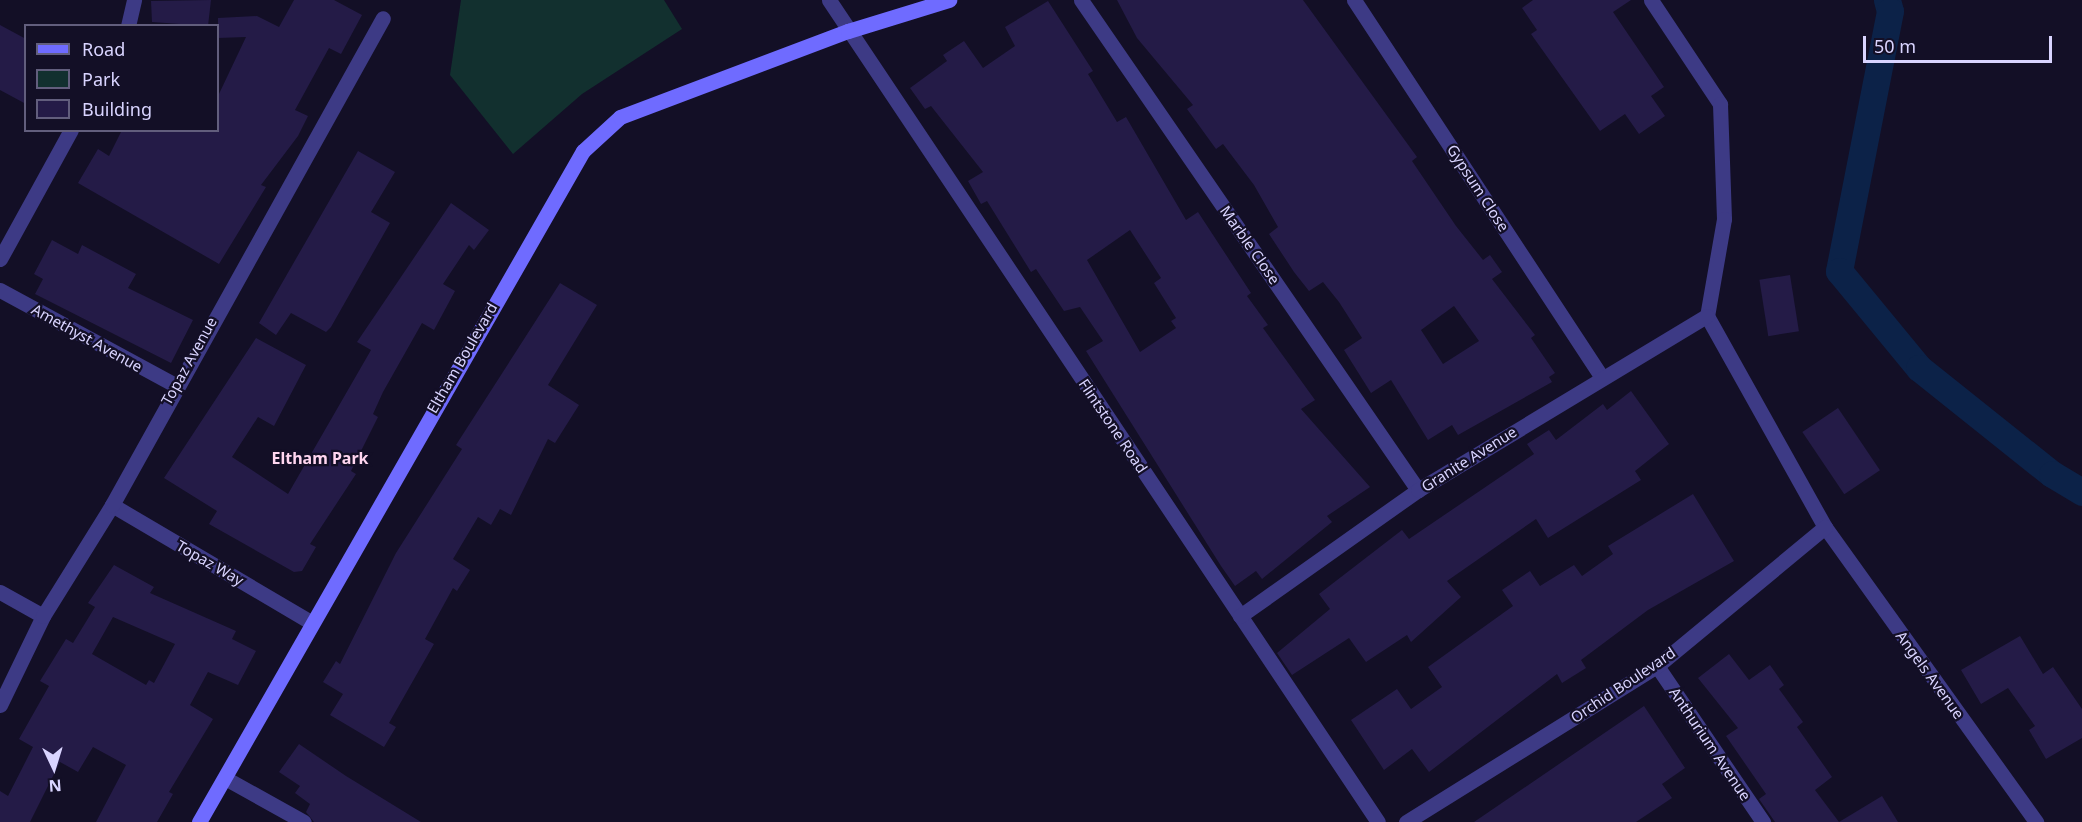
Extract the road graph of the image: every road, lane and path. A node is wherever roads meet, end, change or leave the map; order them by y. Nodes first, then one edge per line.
1 (134, 0) edge
2 (829, 0) edge
3 (950, 0) edge
4 (1081, 0) edge
5 (1354, 0) edge
6 (1651, 0) edge
7 (383, 18) dead end
8 (128, 24) edge
9 (848, 31) junction
10 (70, 132) edge
11 (0, 259) edge
12 (0, 290) edge
13 (1707, 316) junction
14 (1601, 376) junction
15 (175, 385) junction
16 (1418, 490) junction
17 (112, 505) junction
18 (1825, 527) junction
19 (0, 591) edge
20 (44, 616) junction
21 (1240, 616) junction
22 (309, 621) junction
23 (1657, 666) junction
24 (0, 705) edge
25 (225, 778) junction
26 (199, 822) edge
27 (304, 822) edge
28 (1378, 822) edge
29 (1406, 822) edge
30 (1763, 822) edge
31 (2036, 822) edge

1 - 8 street
2 - 9 street, Flintstone Road
3 - 9 street, Eltham Boulevard
4 - 16 street, Marble Close
5 - 14 street, Gypsum Close
6 - 13 street
7 - 15 street, Topaz Avenue
9 - 21 street, Flintstone Road
9 - 22 street, Eltham Boulevard
10 - 11 street
12 - 15 street, Amethyst Avenue
13 - 14 street, Granite Avenue
13 - 18 street
14 - 16 street, Granite Avenue
15 - 17 street, Topaz Avenue
16 - 21 street, Granite Avenue
17 - 20 street, Topaz Avenue
17 - 22 street, Topaz Way
18 - 23 street, Orchid Boulevard
18 - 31 street, Angels Avenue
19 - 20 street
20 - 24 street, Topaz Avenue
21 - 28 street, Flintstone Road
22 - 25 street, Eltham Boulevard
23 - 29 street, Orchid Boulevard
23 - 30 street, Anthurium Avenue
25 - 26 street, Eltham Boulevard
25 - 27 street

